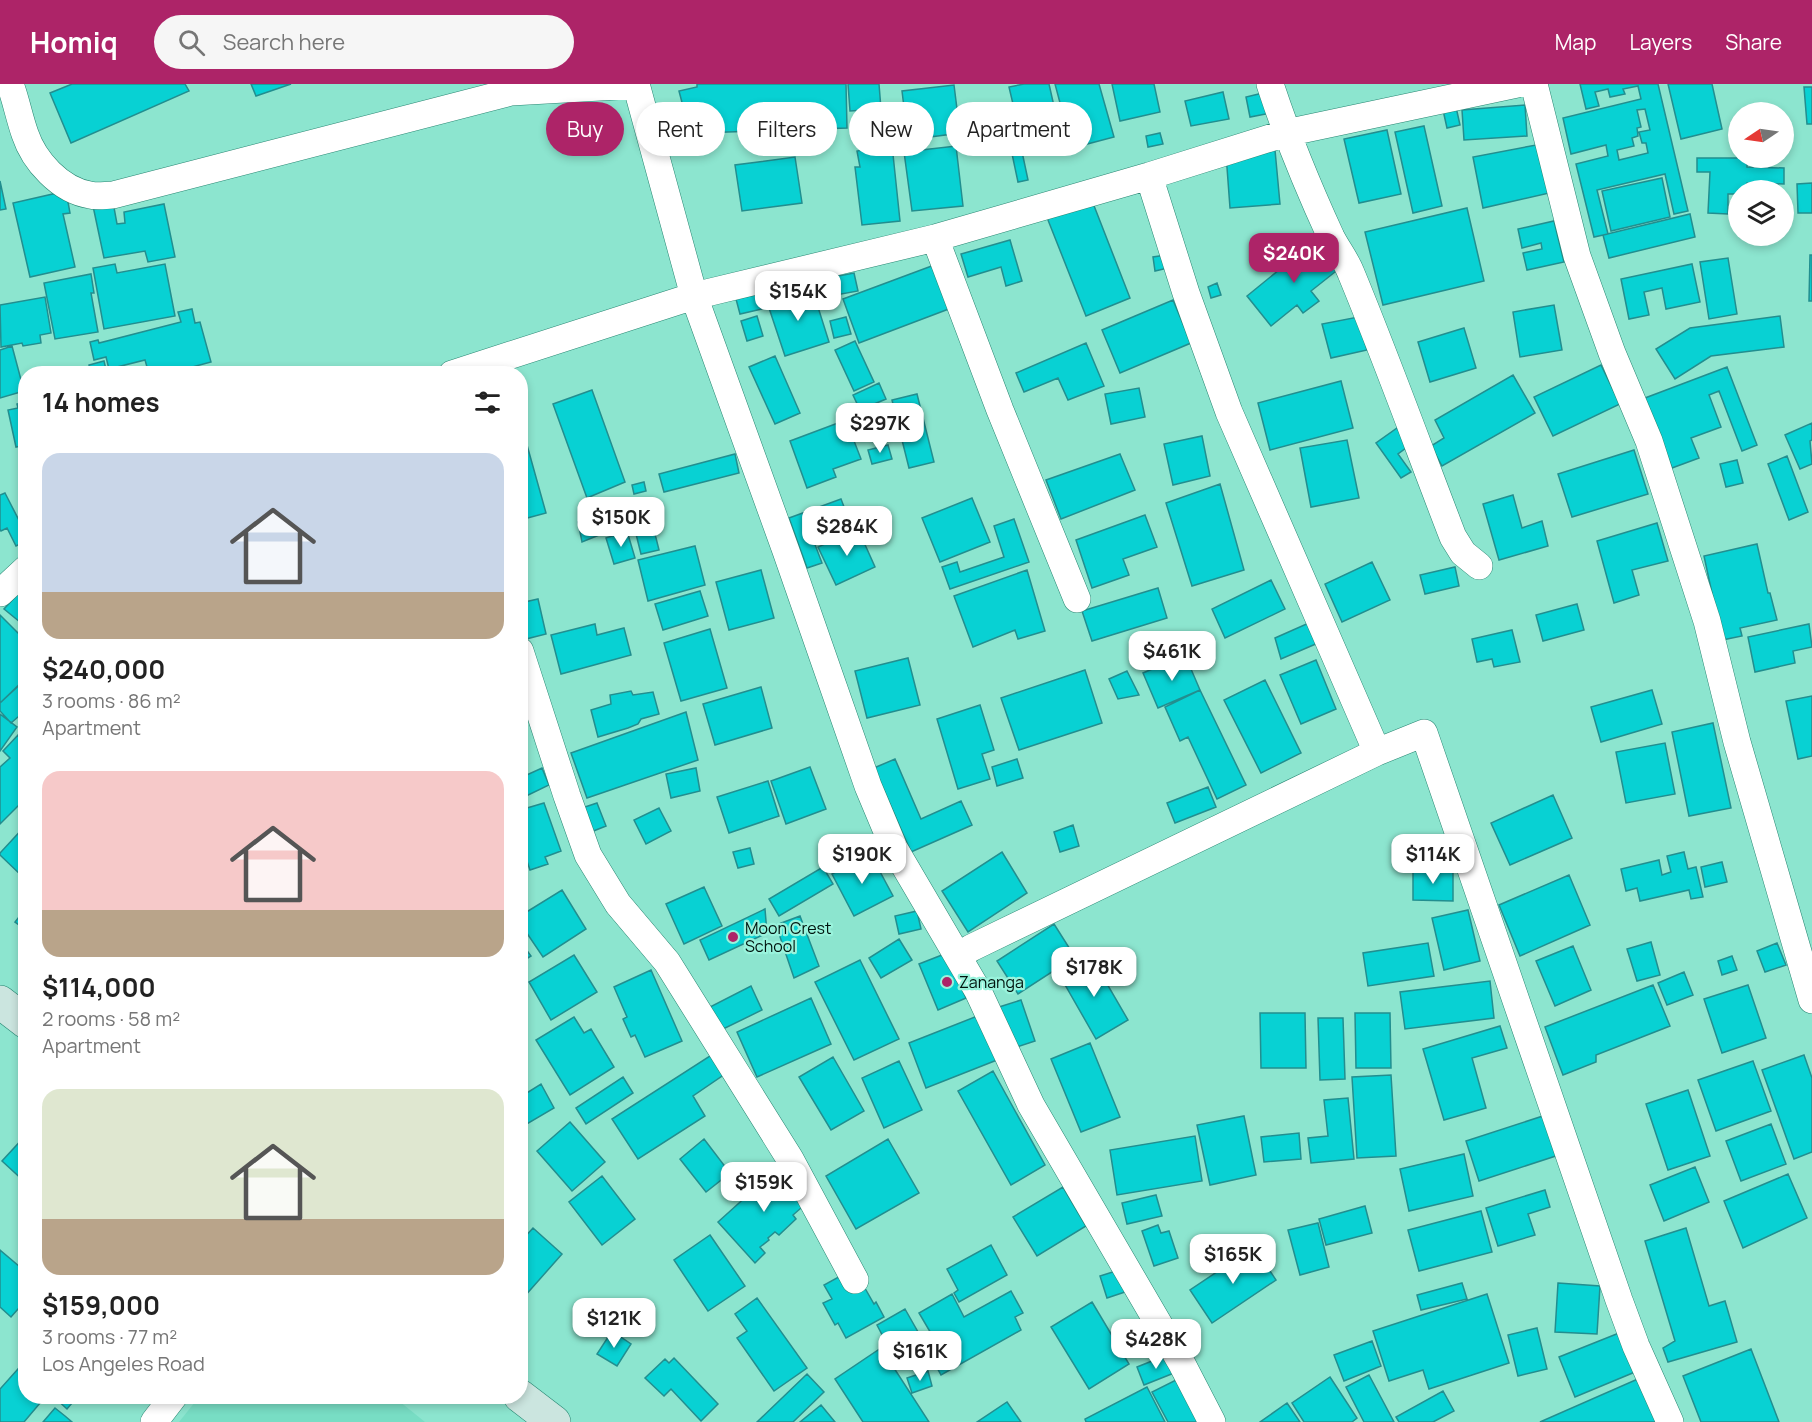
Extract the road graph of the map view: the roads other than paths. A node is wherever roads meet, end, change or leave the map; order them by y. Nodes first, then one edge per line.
1 (10, 84) edge
2 (636, 84) edge
3 (1270, 84) edge
4 (1517, 84) edge
5 (1534, 84) edge
6 (508, 88) edge
7 (1286, 133) junction
8 (1149, 176) junction
9 (935, 238) junction
10 (694, 296) junction
11 (477, 366) edge
12 (1479, 566) dead end
13 (18, 576) edge
14 (0, 593) edge
15 (1077, 598) dead end
16 (528, 676) edge
17 (1377, 752) junction
18 (959, 956) junction
19 (1812, 1000) edge
20 (0, 1002) edge
21 (18, 1016) edge
22 (855, 1280) dead end
23 (528, 1402) edge
24 (168, 1404) edge
25 (154, 1422) edge
26 (554, 1422) edge
27 (1212, 1422) edge
28 (1670, 1422) edge

1 - 6 street
2 - 6 street
2 - 10 street
3 - 7 street
4 - 7 street
5 - 19 street
7 - 8 street
7 - 12 street
8 - 9 street
8 - 17 street
9 - 10 street
9 - 15 street
10 - 11 street
10 - 18 street
13 - 14 street
16 - 22 street
17 - 18 street
17 - 28 street
18 - 27 street
20 - 21 main road
23 - 26 main road
24 - 25 street

